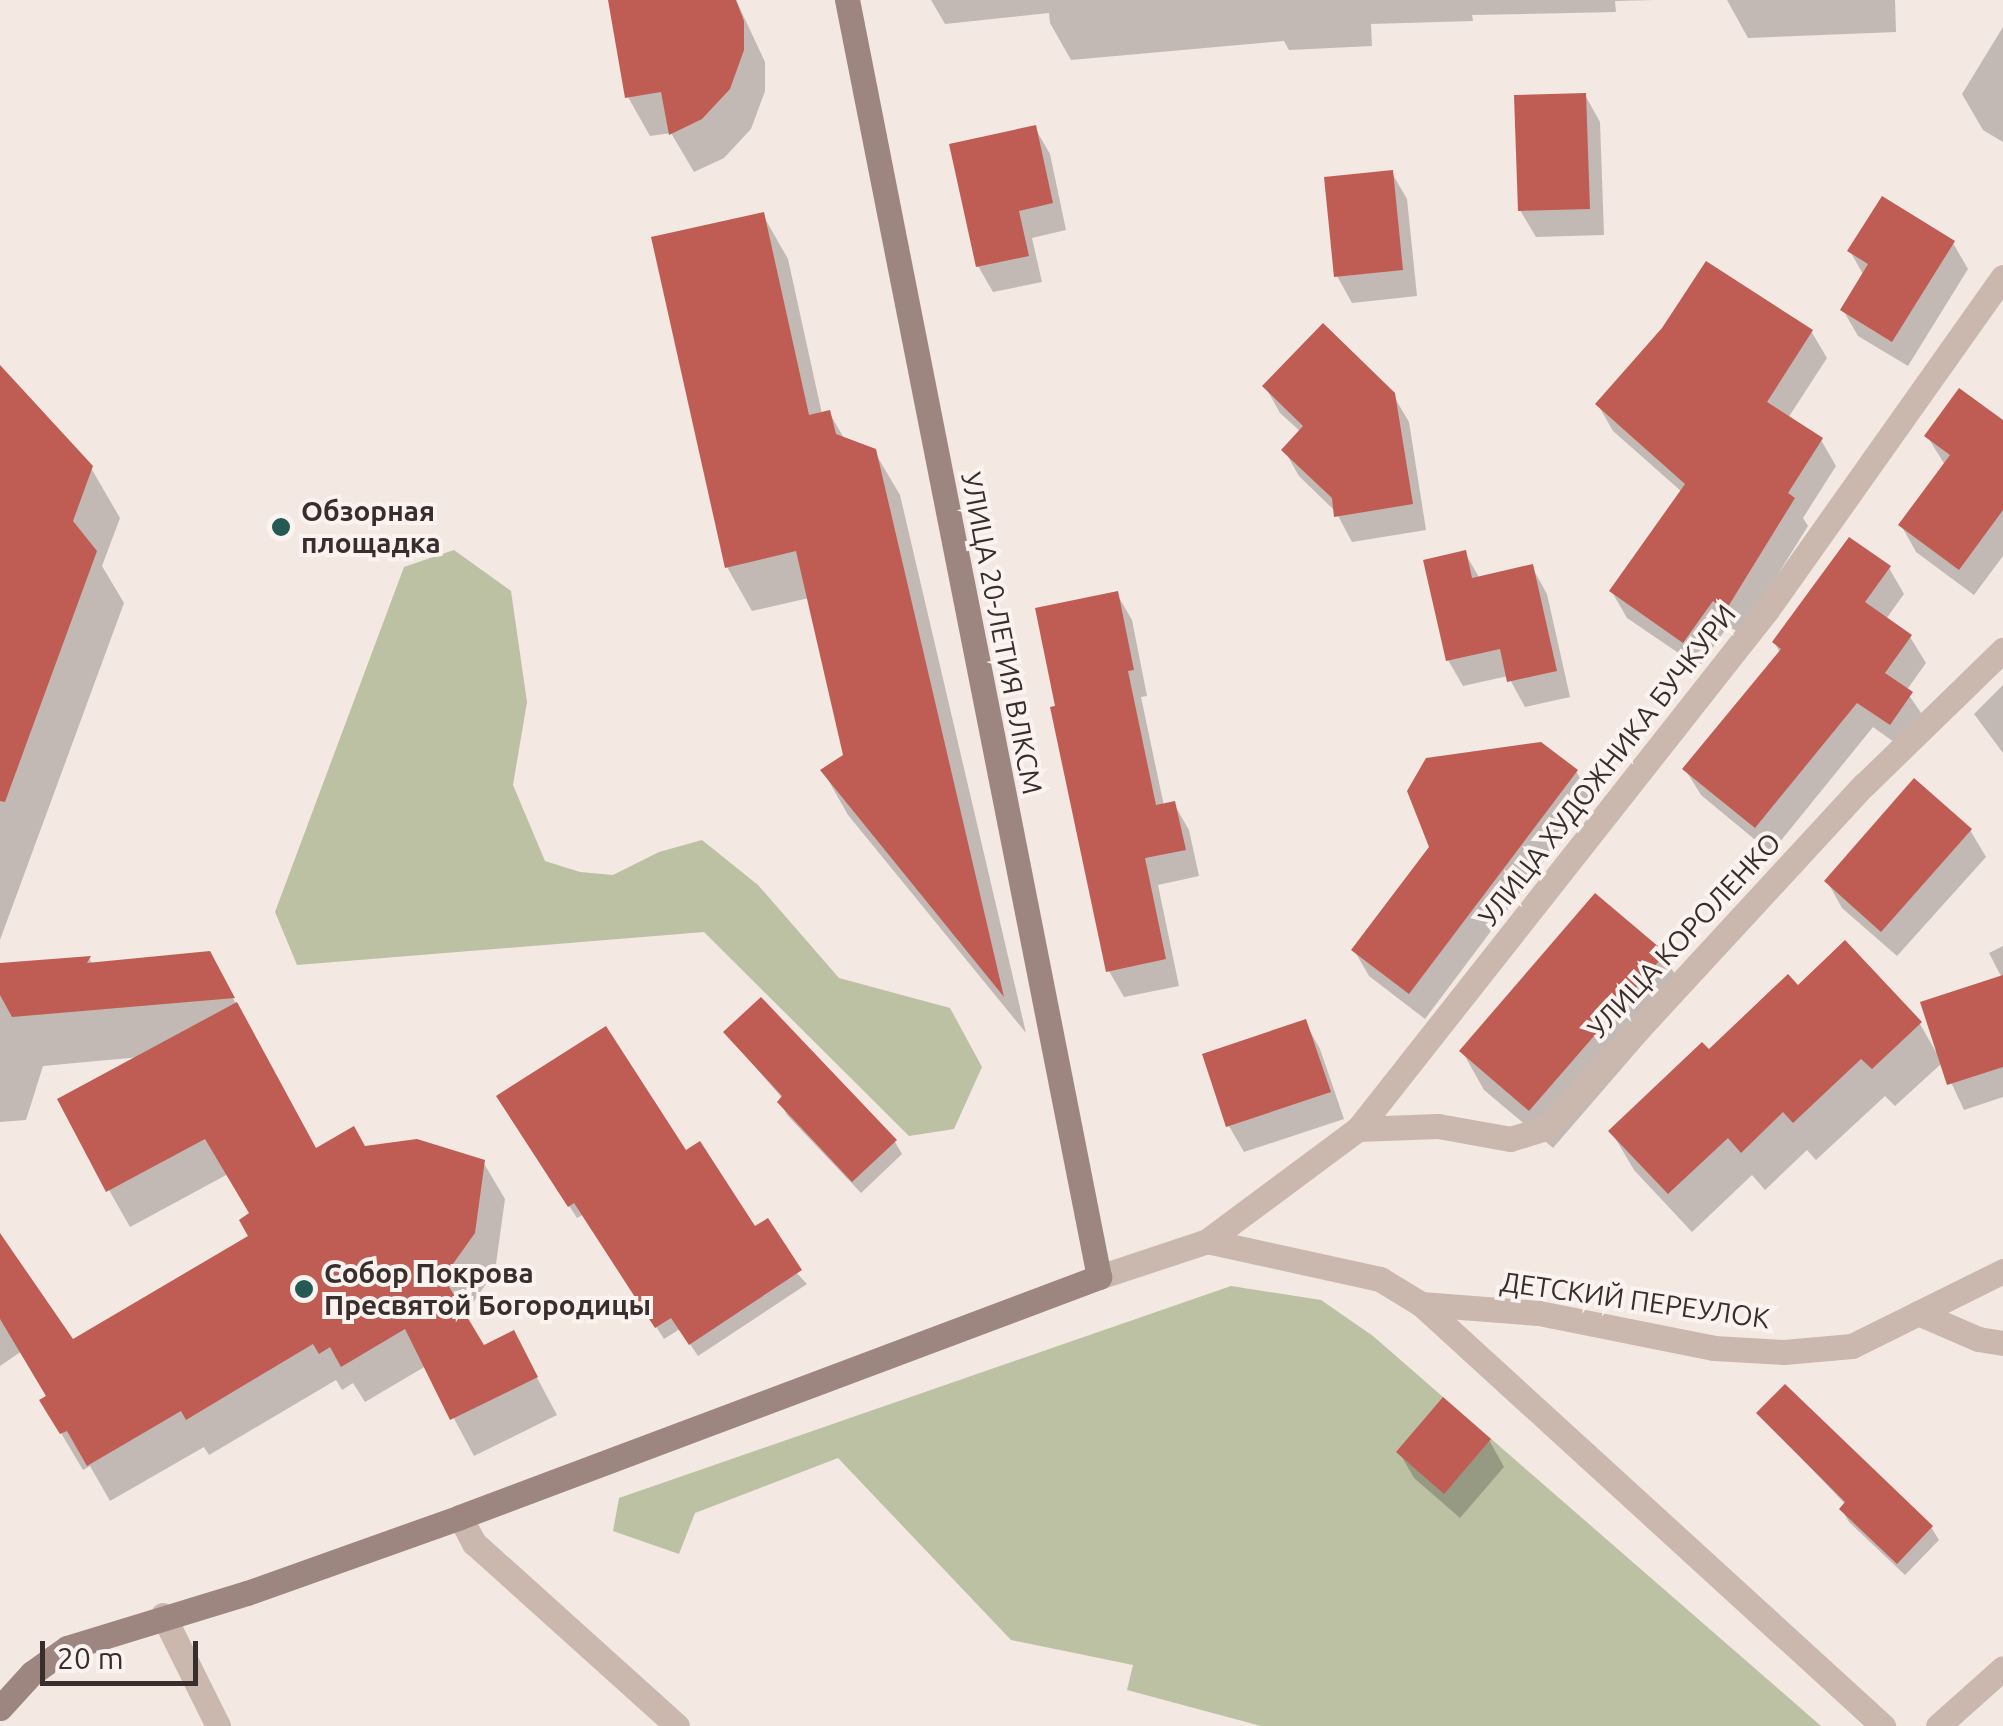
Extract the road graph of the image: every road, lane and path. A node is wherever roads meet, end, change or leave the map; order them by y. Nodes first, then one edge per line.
1 (847, 0) edge
2 (2003, 277) edge
3 (2003, 650) edge
4 (1358, 1129) junction
5 (1207, 1241) junction
6 (2003, 1270) edge
7 (1099, 1277) junction
8 (1421, 1304) junction
9 (1918, 1312) junction
10 (2003, 1343) edge
11 (460, 1517) junction
12 (163, 1615) junction
13 (2003, 1668) edge
14 (0, 1708) edge
15 (218, 1726) edge
16 (677, 1726) edge
17 (1883, 1726) edge
18 (1938, 1726) edge

1 - 7 street, УЛИЦА 20-ЛЕТИЯ ВЛКСМ
2 - 4 street, УЛИЦА ХУДОЖНИКА БУЧКУРИ
3 - 4 street, УЛИЦА КОРОЛЕНКО
4 - 5 street, УЛИЦА ХУДОЖНИКА БУЧКУРИ
5 - 7 street
5 - 8 street
6 - 9 street, ДЕТСКИЙ ПЕРЕУЛОК
7 - 11 street
8 - 9 street, ДЕТСКИЙ ПЕРЕУЛОК
8 - 17 street
9 - 10 street
11 - 12 street
11 - 16 street
12 - 14 street
12 - 15 street
13 - 18 street

